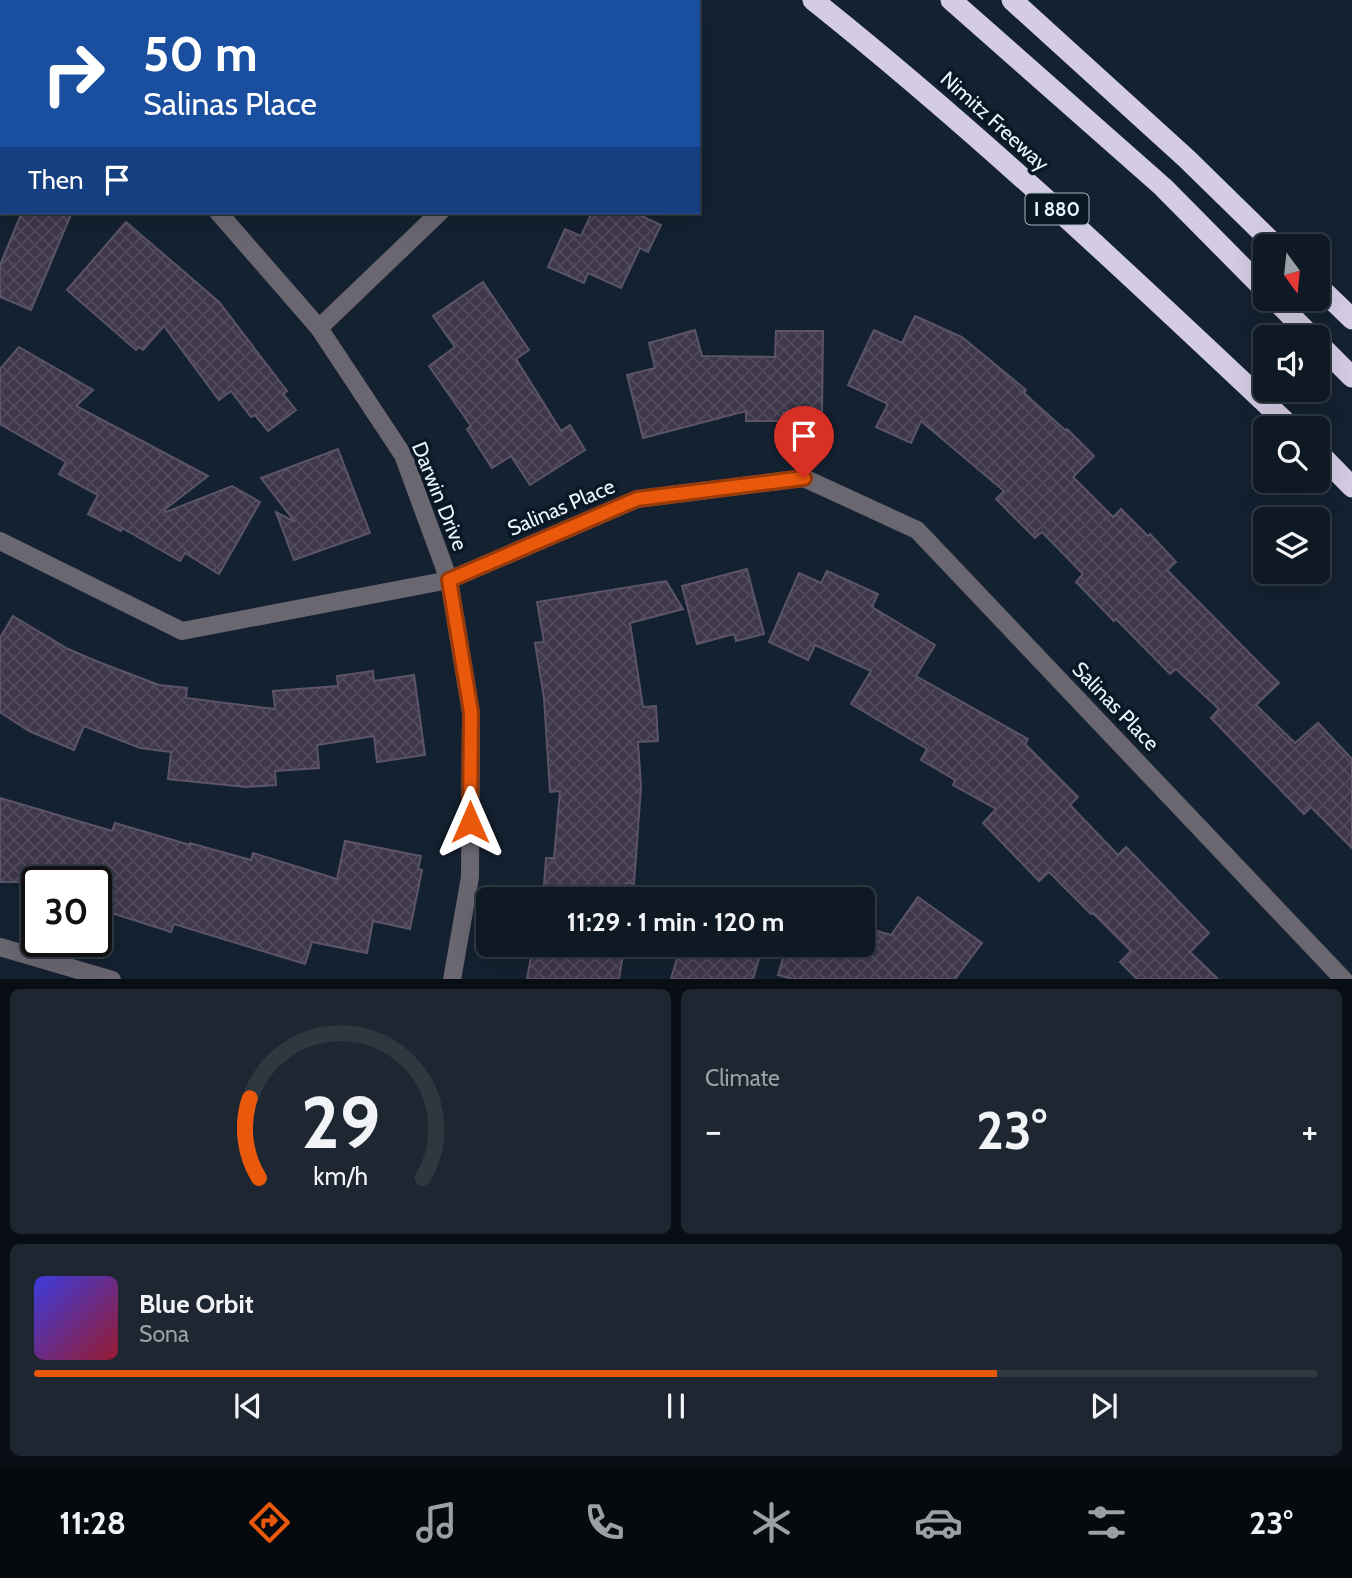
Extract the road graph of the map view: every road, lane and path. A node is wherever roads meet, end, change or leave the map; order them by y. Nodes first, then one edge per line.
1 (813, 0) edge
2 (951, 0) edge
3 (1012, 0) edge
4 (220, 214) edge
5 (438, 214) edge
6 (1264, 234) edge
7 (1253, 278) edge
8 (1330, 298) edge
9 (1287, 312) edge
10 (1352, 319) edge
11 (1300, 325) edge
12 (319, 328) junction
13 (1330, 355) edge
14 (1352, 377) edge
15 (1279, 416) edge
16 (1330, 464) edge
17 (1352, 487) edge
18 (0, 541) edge
19 (449, 580) junction
20 (0, 947) edge
21 (112, 979) edge
22 (452, 979) edge
23 (1344, 979) edge

1 - 15 highway, Nimitz Freeway / I 880
2 - 7 highway
3 - 6 highway
4 - 12 street, Darwin Drive
5 - 12 street
8 - 10 highway
9 - 11 highway
12 - 19 street, Darwin Drive
13 - 14 highway
16 - 17 highway
18 - 19 street, Salinas Place
19 - 22 street, Darwin Drive
19 - 23 street, Salinas Place
20 - 21 street

